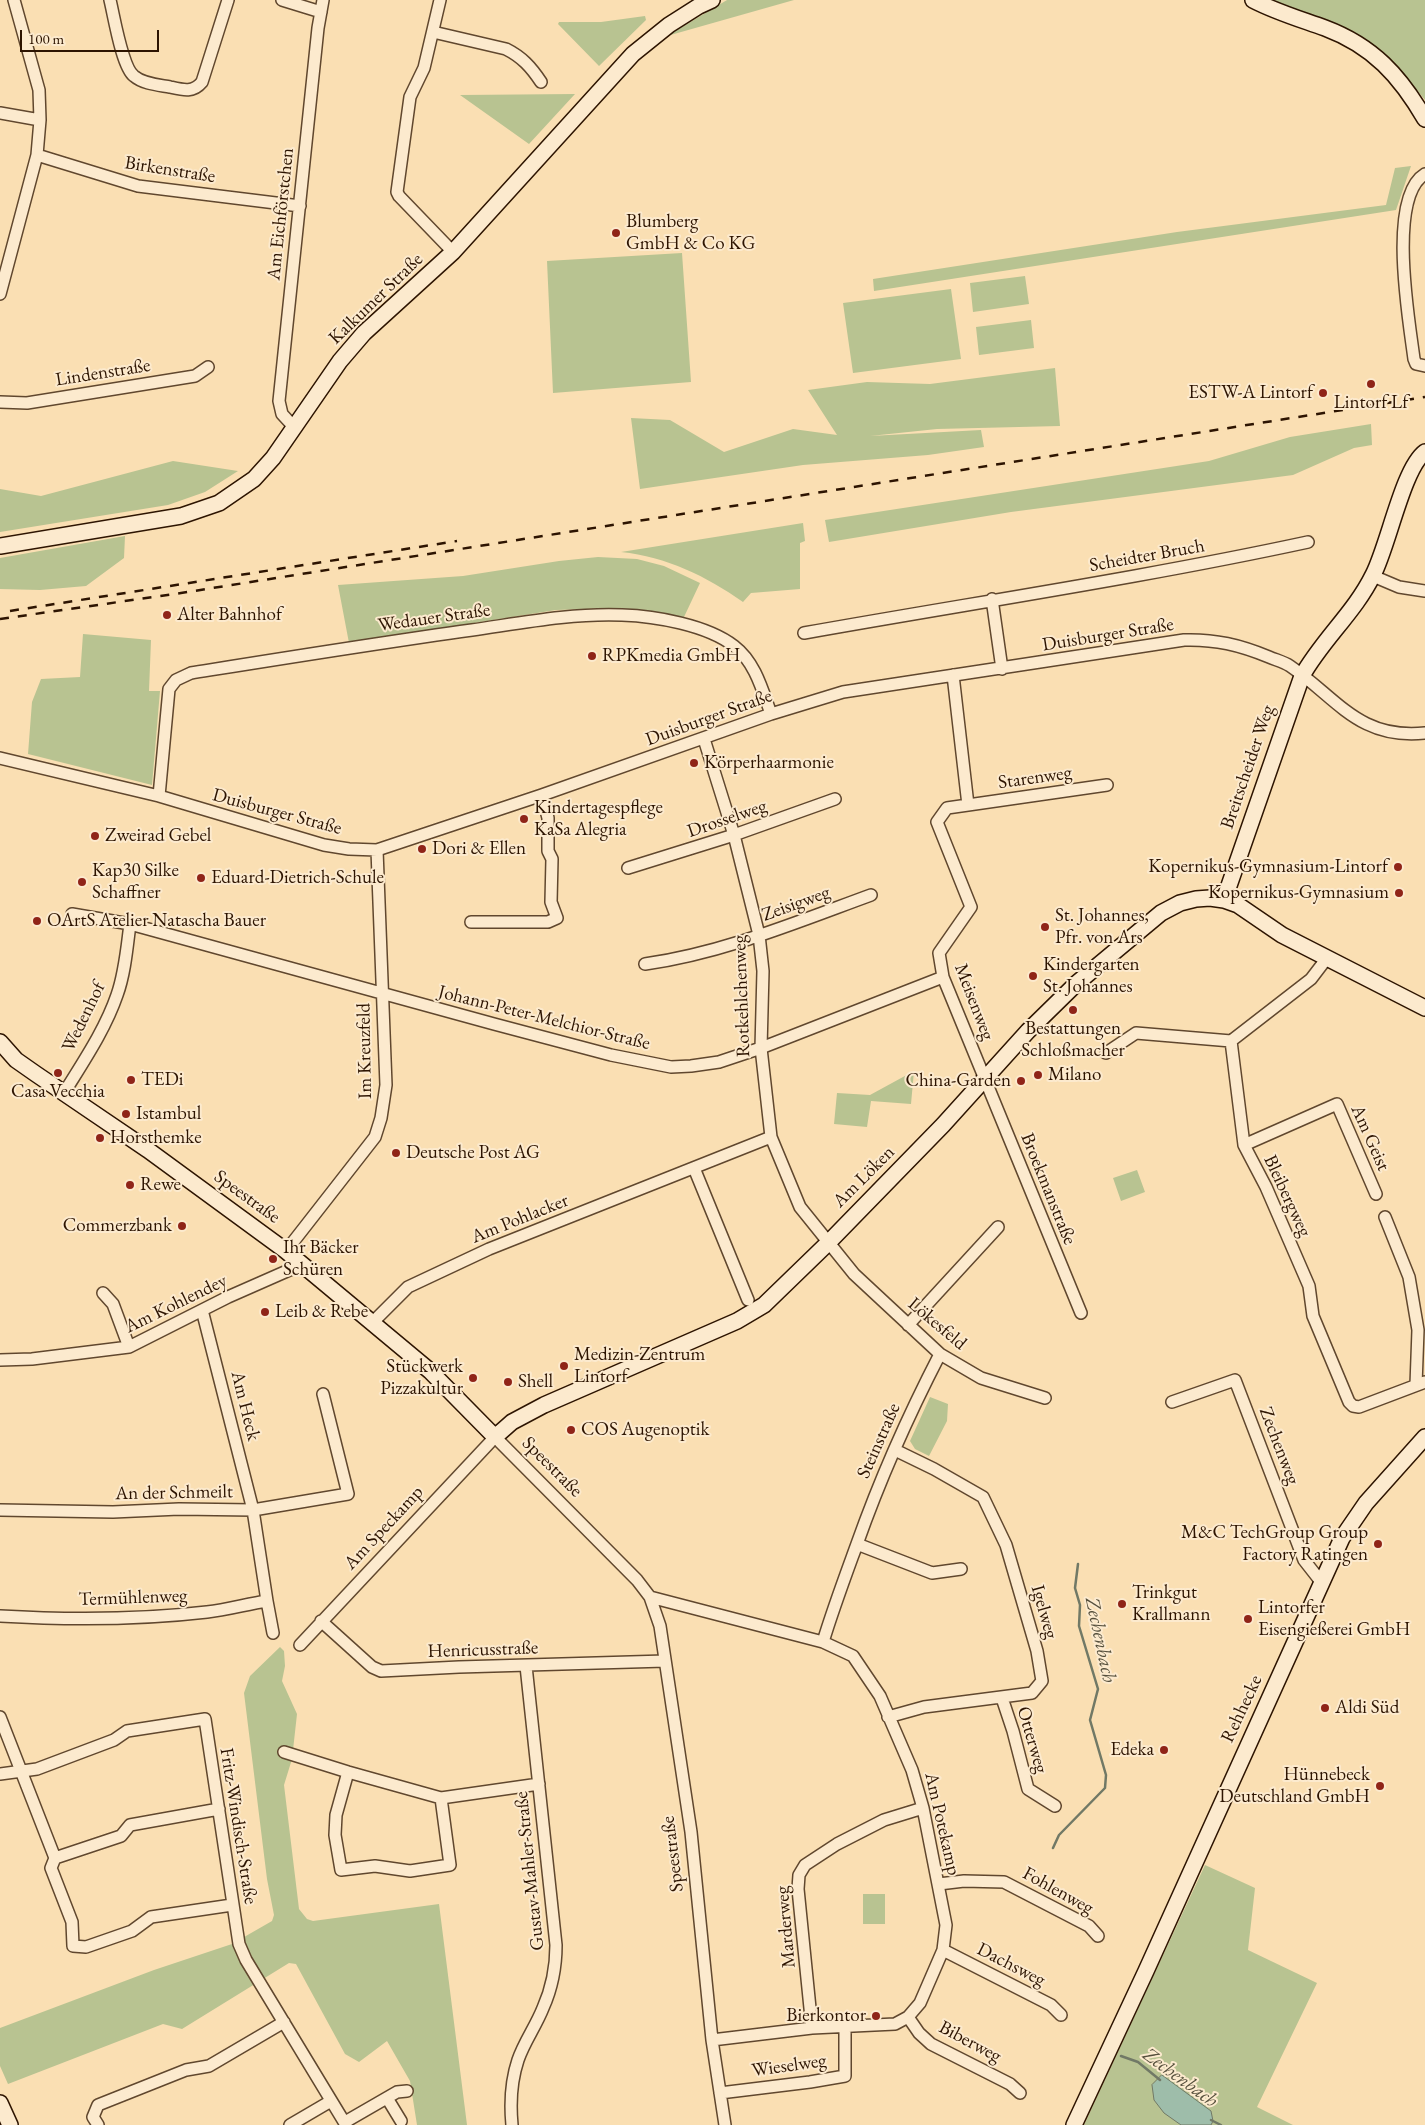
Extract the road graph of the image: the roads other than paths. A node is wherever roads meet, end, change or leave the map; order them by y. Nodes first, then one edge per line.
1 (14, 0) edge
2 (110, 0) edge
3 (228, 0) edge
4 (282, 0) edge
5 (440, 0) edge
6 (712, 0) edge
7 (1253, 0) edge
8 (322, 6) edge
9 (433, 32) junction
10 (540, 82) dead end
11 (0, 113) edge
12 (1425, 119) edge
13 (40, 120) junction
14 (37, 155) junction
15 (1425, 174) edge
16 (300, 206) junction
17 (453, 252) junction
18 (0, 294) edge
19 (208, 366) dead end
20 (1422, 366) edge
21 (0, 402) edge
22 (294, 427) junction
23 (1425, 452) edge
24 (1308, 542) dead end
25 (0, 546) edge
26 (1373, 576) junction
27 (1425, 591) edge
28 (992, 599) junction
29 (804, 633) dead end
30 (1002, 669) junction
31 (953, 675) junction
32 (1302, 676) junction
33 (771, 714) junction
34 (1425, 733) edge
35 (704, 739) junction
36 (0, 758) edge
37 (1108, 785) dead end
38 (542, 795) junction
39 (159, 796) junction
40 (836, 799) dead end
41 (968, 805) junction
42 (734, 835) junction
43 (377, 850) junction
44 (628, 868) dead end
45 (871, 895) dead end
46 (1224, 900) junction
47 (72, 914) dead end
48 (471, 922) dead end
49 (130, 924) junction
50 (759, 935) junction
51 (1327, 958) junction
52 (645, 964) dead end
53 (944, 976) junction
54 (382, 994) junction
55 (1425, 1008) edge
56 (1230, 1041) junction
57 (0, 1042) edge
58 (761, 1048) junction
59 (1106, 1053) dead end
60 (984, 1078) junction
61 (64, 1093) junction
62 (771, 1137) junction
63 (1244, 1145) junction
64 (694, 1168) junction
65 (1376, 1194) dead end
66 (1385, 1217) dead end
67 (998, 1227) dead end
68 (828, 1243) junction
69 (286, 1251) junction
70 (303, 1264) junction
71 (103, 1293) dead end
72 (748, 1300) dead end
73 (202, 1310) junction
74 (1081, 1313) dead end
75 (373, 1322) junction
76 (908, 1324) junction
77 (129, 1347) junction
78 (940, 1354) junction
79 (0, 1360) edge
80 (1421, 1383) edge
81 (323, 1394) dead end
82 (1045, 1398) dead end
83 (1172, 1402) dead end
84 (1425, 1436) edge
85 (495, 1437) junction
86 (895, 1450) junction
87 (0, 1510) edge
88 (253, 1510) junction
89 (857, 1544) junction
90 (961, 1569) dead end
91 (1322, 1583) junction
92 (650, 1597) junction
93 (267, 1601) junction
94 (0, 1616) edge
95 (321, 1621) junction
96 (273, 1633) dead end
97 (823, 1642) junction
98 (300, 1645) dead end
99 (664, 1661) junction
100 (526, 1666) junction
101 (1002, 1698) junction
102 (0, 1717) edge
103 (888, 1717) junction
104 (284, 1752) dead end
105 (22, 1772) junction
106 (348, 1772) junction
107 (0, 1774) edge
108 (539, 1784) junction
109 (441, 1798) junction
110 (1055, 1806) dead end
111 (922, 1808) junction
112 (219, 1809) junction
113 (55, 1858) junction
114 (939, 1884) junction
115 (232, 1905) junction
116 (1098, 1936) dead end
117 (943, 1950) junction
118 (1061, 2015) dead end
119 (908, 2017) junction
120 (284, 2022) junction
121 (845, 2027) junction
122 (812, 2028) junction
123 (712, 2040) junction
124 (407, 2091) dead end
125 (1020, 2093) dead end
126 (720, 2094) junction
127 (387, 2098) junction
128 (331, 2101) junction
129 (0, 2103) edge
130 (401, 2121) dead end
131 (345, 2124) edge
132 (10, 2125) edge
133 (98, 2125) edge
134 (290, 2125) edge
135 (512, 2125) edge
136 (725, 2125) edge
137 (1074, 2125) edge

1 - 13 street
2 - 3 street
4 - 8 street
5 - 9 street
6 - 17 street, Kalkumer Straße
7 - 12 street
8 - 16 street, Am Eichförstchen
9 - 10 street
9 - 17 street
11 - 13 street
13 - 14 street
14 - 16 street, Birkenstraße
14 - 18 street
15 - 20 street
16 - 22 street, Am Eichförstchen
17 - 22 street, Kalkumer Straße
19 - 21 street, Lindenstraße
22 - 25 street, Kalkumer Straße
23 - 26 street, Breitscheider Weg
24 - 28 street, Scheidter Bruch
26 - 27 street
26 - 32 street, Breitscheider Weg
28 - 29 street, Scheidter Bruch
28 - 30 street
30 - 31 street, Duisburger Straße
30 - 32 street, Duisburger Straße
31 - 33 street, Duisburger Straße
31 - 41 street
32 - 34 street, Duisburger Straße
32 - 46 street, Breitscheider Weg
33 - 35 street, Duisburger Straße
33 - 39 street, Wedauer Straße
35 - 38 street, Duisburger Straße
35 - 42 street, Rotkehlchenweg
36 - 39 street, Duisburger Straße
37 - 41 street, Starenweg
38 - 43 street, Duisburger Straße
38 - 48 street
39 - 43 street, Duisburger Straße
40 - 42 street, Drosselweg
41 - 53 street, Meisenweg
42 - 44 street, Drosselweg
42 - 50 street, Rotkehlchenweg
43 - 54 street, Im Kreuzfeld
45 - 50 street, Zeisigweg
46 - 51 street
46 - 60 street, Am Löken
47 - 49 street, Johann-Peter-Melchior-Straße
49 - 54 street, Johann-Peter-Melchior-Straße
49 - 61 street, Wedenhof
50 - 52 street, Zeisigweg
50 - 58 street, Rotkehlchenweg
51 - 55 street
51 - 56 street
53 - 58 street, Johann-Peter-Melchior-Straße
53 - 60 street, Meisenweg
54 - 58 street, Johann-Peter-Melchior-Straße
54 - 69 street, Im Kreuzfeld
56 - 59 street
56 - 63 street, Bleibergweg
57 - 61 street, Speestraße
58 - 62 street, Rotkehlchenweg
60 - 68 street, Am Löken
60 - 74 street, Broekmanstraße
61 - 69 street, Speestraße
62 - 64 street, Am Pohlacker
62 - 68 street, Rotkehlchenweg
63 - 65 street, Am Geist
63 - 80 street, Bleibergweg
64 - 72 street
64 - 75 street, Am Pohlacker
66 - 80 street
67 - 76 street
68 - 76 street, Lökesfeld
68 - 85 street, Am Löken
69 - 70 street, Speestraße
70 - 73 street, Am Kohlendey
70 - 75 street, Speestraße
71 - 77 street
73 - 77 street, Am Kohlendey
73 - 88 street, Am Heck
75 - 85 street, Speestraße
76 - 78 street, Lökesfeld
77 - 79 street, Am Kohlendey
78 - 82 street, Lökesfeld
78 - 86 street, Steinstraße
81 - 88 street, An der Schmeilt
83 - 91 street, Zechenweg
84 - 91 street, Rehhecke
85 - 92 street, Speestraße
85 - 95 street, Am Speckamp
86 - 89 street, Steinstraße
86 - 101 street, Igelweg
87 - 88 street, An der Schmeilt
88 - 93 street
89 - 90 street
89 - 97 street, Steinstraße
91 - 137 street, Rehhecke
92 - 97 street, Am Potekamp
92 - 99 street, Speestraße
93 - 94 street, Termühlenweg
93 - 96 street
95 - 98 street, Am Speckamp
95 - 100 street, Henricusstraße
97 - 103 street, Am Potekamp
99 - 100 street, Henricusstraße
99 - 123 street, Speestraße
100 - 108 street, Gustav-Mahler-Straße
101 - 103 street, Igelweg
101 - 110 street, Otterweg
102 - 105 street
103 - 111 street, Am Potekamp
104 - 106 street
105 - 107 street, Fritz-Windisch-Straße
105 - 112 street, Fritz-Windisch-Straße
105 - 113 street
106 - 109 street
106 - 109 street
108 - 109 street
108 - 135 street, Gustav-Mahler-Straße
111 - 114 street, Am Potekamp
111 - 122 street, Marderweg
112 - 113 street
112 - 115 street, Fritz-Windisch-Straße
113 - 115 street
114 - 116 street, Fohlenweg
114 - 117 street, Am Potekamp
115 - 120 street, Fritz-Windisch-Straße
117 - 118 street, Dachsweg
117 - 119 street, Am Potekamp
119 - 121 street
119 - 125 street, Biberweg
120 - 128 street, Fritz-Windisch-Straße
120 - 133 street
121 - 122 street
121 - 126 street, Wieselweg
122 - 123 street
123 - 126 street, Speestraße
124 - 127 street, Fritz-Windisch-Straße
126 - 136 street, Speestraße
127 - 130 street
127 - 131 street, Fritz-Windisch-Straße
128 - 131 street, Fritz-Windisch-Straße
128 - 134 street
129 - 132 street

